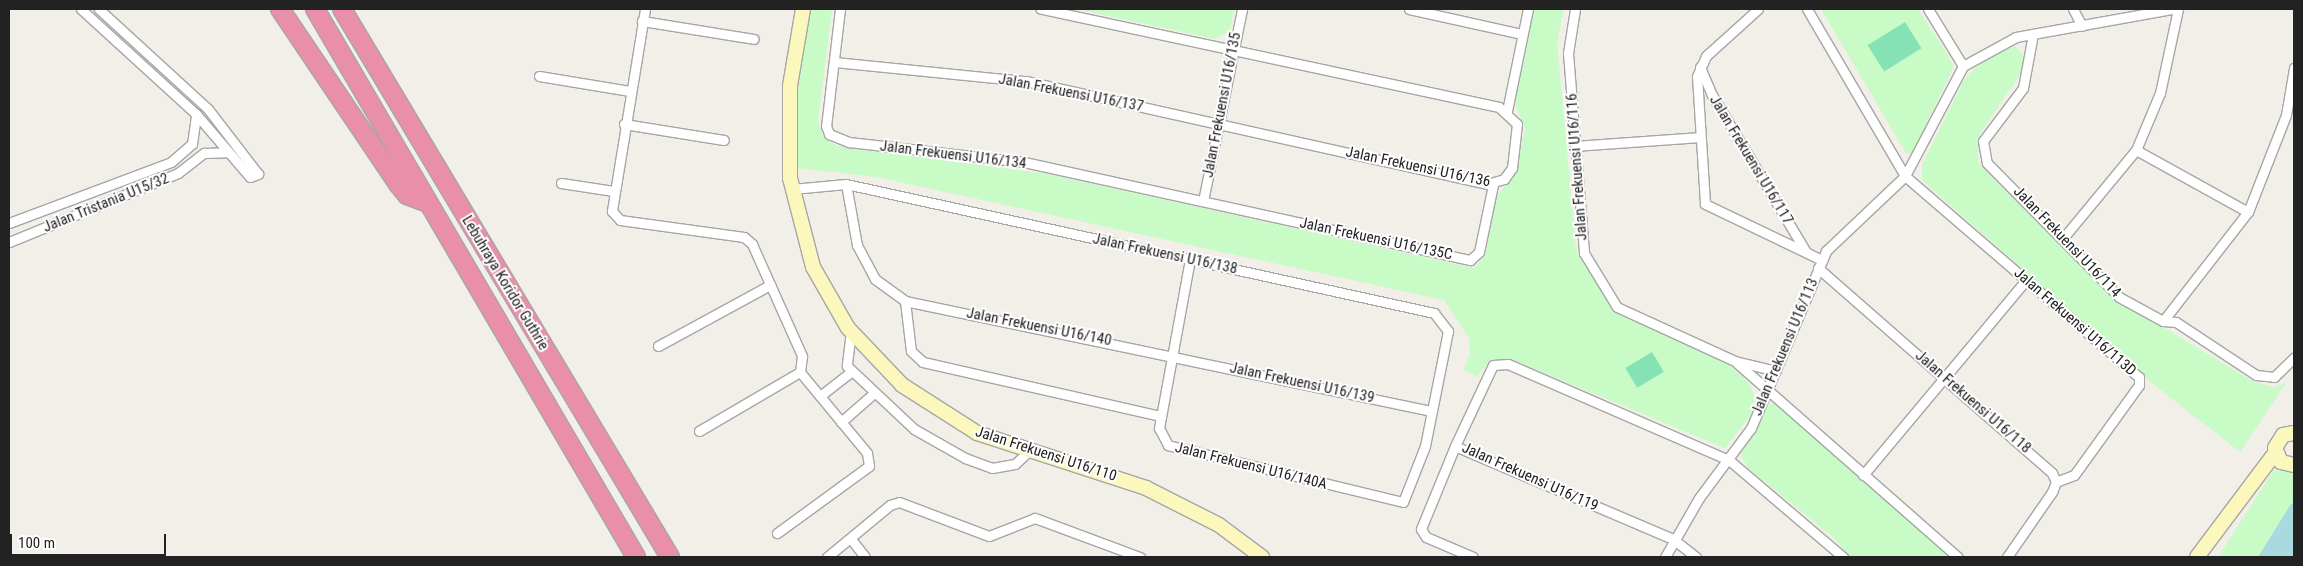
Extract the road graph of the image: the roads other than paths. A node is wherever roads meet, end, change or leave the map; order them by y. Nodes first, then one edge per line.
1 (81, 9) edge
2 (99, 9) edge
3 (280, 9) edge
4 (315, 9) edge
5 (342, 9) edge
6 (645, 9) edge
7 (803, 9) edge
8 (840, 9) edge
9 (1040, 9) edge
10 (1242, 9) edge
11 (1409, 9) edge
12 (1528, 9) edge
13 (1574, 9) edge
14 (1758, 9) edge
15 (1808, 9) edge
16 (1928, 9) edge
17 (2073, 9) edge
18 (2171, 9) edge
19 (2178, 9) edge
20 (642, 21) junction
21 (2082, 26) junction
22 (1522, 34) junction
23 (2033, 34) junction
24 (754, 39) dead end
25 (1233, 48) junction
26 (834, 62) junction
27 (1963, 66) junction
28 (1700, 67) junction
29 (2294, 68) edge
30 (539, 76) dead end
31 (630, 91) junction
32 (1507, 111) junction
33 (196, 114) junction
34 (2290, 116) edge
35 (1218, 123) junction
36 (624, 124) junction
37 (1700, 137) junction
38 (724, 140) dead end
39 (1574, 146) junction
40 (2136, 150) junction
41 (228, 152) junction
42 (1905, 176) junction
43 (562, 183) dead end
44 (846, 184) junction
45 (1493, 184) junction
46 (792, 189) junction
47 (612, 191) junction
48 (89, 193) junction
49 (1203, 201) junction
50 (428, 203) junction
51 (96, 207) junction
52 (2248, 212) junction
53 (9, 223) edge
54 (2064, 237) junction
55 (9, 242) edge
56 (1806, 252) junction
57 (1190, 259) junction
58 (1820, 264) junction
59 (2026, 280) junction
60 (770, 285) junction
61 (905, 301) junction
62 (2163, 321) junction
63 (851, 331) junction
64 (658, 346) dead end
65 (1173, 354) junction
66 (2294, 358) edge
67 (1735, 361) junction
68 (1776, 371) junction
69 (800, 372) junction
70 (851, 372) junction
71 (1945, 378) junction
72 (1768, 392) junction
73 (873, 394) junction
74 (820, 396) junction
75 (1431, 411) junction
76 (1161, 416) junction
77 (841, 422) junction
78 (699, 431) dead end
79 (2294, 432) edge
80 (1455, 446) junction
81 (1030, 450) junction
82 (2275, 453) junction
83 (1729, 460) junction
84 (2294, 465) edge
85 (1863, 475) junction
86 (2056, 482) junction
87 (1403, 502) joint
88 (777, 533) dead end
89 (851, 539) junction
90 (1673, 539) junction
91 (636, 557) edge
92 (670, 557) edge
93 (827, 557) edge
94 (865, 557) edge
95 (1140, 557) edge
96 (1262, 557) edge
97 (1473, 557) edge
98 (1665, 557) edge
99 (1696, 557) edge
100 (1842, 557) edge
101 (1958, 557) edge
102 (2007, 557) edge
103 (2197, 557) edge

1 - 33 street
2 - 41 street
3 - 50 highway
4 - 50 highway, Lebuhraya Koridor Guthrie
5 - 92 highway, Lebuhraya Koridor Guthrie
6 - 20 street
7 - 46 street, Jalan Frekuensi U16/110
8 - 26 street, Jalan Frekuensi U16/134
9 - 25 street
10 - 25 street, Jalan Frekuensi U16/135
11 - 22 street
12 - 22 street
13 - 39 street, Jalan Frekuensi U16/116
14 - 28 street
15 - 42 street
16 - 27 street
17 - 21 street
18 - 21 street
19 - 40 street
20 - 24 street
20 - 31 street
21 - 23 street
22 - 32 street
23 - 27 street
23 - 54 street, Jalan Frekuensi U16/114
25 - 32 street
25 - 35 street, Jalan Frekuensi U16/135
26 - 35 street, Jalan Frekuensi U16/137
26 - 49 street, Jalan Frekuensi U16/134
27 - 42 street, Jalan Frekuensi U16/113
28 - 37 street, Jalan Frekuensi U16/117
28 - 56 street, Jalan Frekuensi U16/117
29 - 34 street
30 - 31 street
31 - 36 street
32 - 45 street, Jalan Frekuensi U16/136
33 - 41 street
33 - 48 street, Jalan Tristania U15/32
34 - 52 street
35 - 45 street, Jalan Frekuensi U16/136
35 - 49 street, Jalan Frekuensi U16/135
36 - 38 street
36 - 47 street
37 - 39 street
37 - 56 street, Jalan Frekuensi U16/117
39 - 67 street, Jalan Frekuensi U16/116
40 - 52 street
40 - 54 street
41 - 51 street, Jalan Tristania U15/32
42 - 58 street, Jalan Frekuensi U16/113
42 - 59 street, Jalan Frekuensi U16/113D
43 - 47 street
44 - 46 street, Jalan Frekuensi U16/138
44 - 57 street, Jalan Frekuensi U16/138
44 - 61 street
45 - 49 street, Jalan Frekuensi U16/135C
46 - 63 street, Jalan Frekuensi U16/110
47 - 60 street
48 - 51 street
48 - 53 street, Jalan Tristania U15/32
50 - 91 highway, Lebuhraya Koridor Guthrie
51 - 55 street, Jalan Tristania U15/32
52 - 62 street
54 - 62 street, Jalan Frekuensi U16/114
56 - 58 street, Jalan Frekuensi U16/117
57 - 65 street, Jalan Frekuensi U16/140A
57 - 75 street, Jalan Frekuensi U16/138
58 - 68 street, Jalan Frekuensi U16/113
58 - 71 street, Jalan Frekuensi U16/118
59 - 71 street
59 - 86 street, Jalan Frekuensi U16/113D
60 - 64 street
60 - 69 street
61 - 65 street, Jalan Frekuensi U16/140
61 - 76 street
62 - 66 street, Jalan Frekuensi U16/114
63 - 70 street
63 - 81 street, Jalan Frekuensi U16/110
65 - 75 street, Jalan Frekuensi U16/139
65 - 76 street, Jalan Frekuensi U16/140A
67 - 68 street
67 - 72 street
68 - 72 street, Jalan Frekuensi U16/113
69 - 74 street
69 - 78 street
70 - 73 street
70 - 74 street
71 - 85 street
71 - 86 street, Jalan Frekuensi U16/118
72 - 83 street, Jalan Frekuensi U16/113
72 - 85 street
73 - 77 street
73 - 81 street
74 - 77 street
75 - 87 street, Jalan Frekuensi U16/138
76 - 87 street, Jalan Frekuensi U16/140A
77 - 88 street
79 - 82 street
80 - 83 street, Jalan Frekuensi U16/119
80 - 90 street, Jalan Frekuensi U16/119
80 - 97 street
81 - 96 street, Jalan Frekuensi U16/110
82 - 84 street
82 - 103 street
83 - 90 street, Jalan Frekuensi U16/113
83 - 100 street, Jalan Frekuensi U16/119
85 - 101 street
86 - 102 street
89 - 93 street
89 - 94 street
89 - 95 street
90 - 98 street, Jalan Frekuensi U16/113
90 - 99 street, Jalan Frekuensi U16/119

